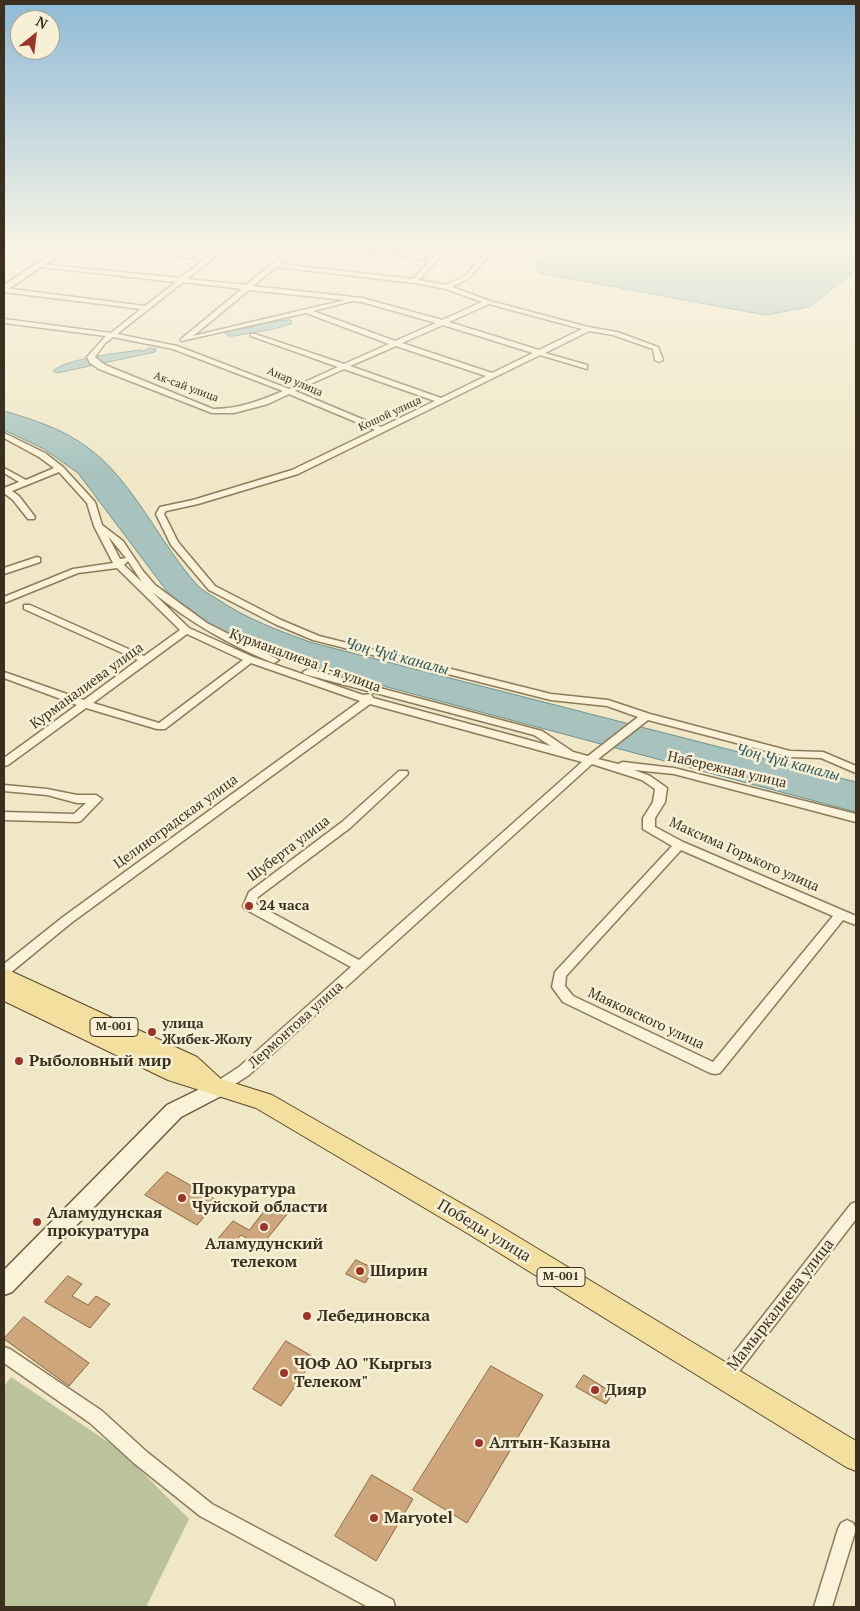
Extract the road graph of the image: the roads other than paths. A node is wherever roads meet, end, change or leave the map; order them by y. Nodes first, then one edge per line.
1 (21, 323) edge
2 (128, 323) edge
3 (204, 323) edge
4 (258, 323) edge
5 (339, 323) edge
6 (438, 323) edge
7 (445, 323) edge
8 (566, 323) edge
9 (588, 329) junction
10 (112, 335) junction
11 (253, 335) dead end
12 (183, 340) junction
13 (394, 343) junction
14 (175, 347) junction
15 (540, 353) junction
16 (659, 360) dead end
17 (343, 366) junction
18 (584, 367) dead end
19 (493, 376) junction
20 (288, 391) junction
21 (443, 401) junction
22 (382, 430) junction
23 (4, 435) edge
24 (60, 469) junction
25 (4, 470) edge
26 (24, 482) junction
27 (4, 491) edge
28 (31, 517) dead end
29 (98, 526) junction
30 (130, 554) junction
31 (37, 560) dead end
32 (119, 565) junction
33 (4, 571) edge
34 (4, 600) edge
35 (27, 607) dead end
36 (188, 616) junction
37 (186, 630) junction
38 (250, 659) junction
39 (146, 660) junction
40 (4, 676) edge
41 (365, 686) junction
42 (368, 700) junction
43 (85, 704) junction
44 (643, 718) junction
45 (573, 757) junction
46 (594, 757) junction
47 (4, 763) edge
48 (856, 770) edge
49 (403, 773) dead end
50 (4, 788) edge
51 (4, 816) edge
52 (856, 818) edge
53 (679, 845) junction
54 (841, 914) junction
55 (856, 921) edge
56 (361, 967) junction
57 (4, 971) edge
58 (4, 976) edge
59 (4, 992) edge
60 (218, 1088) junction
61 (856, 1208) edge
62 (4, 1285) edge
63 (4, 1354) edge
64 (725, 1377) junction
65 (856, 1457) edge
66 (847, 1529) dead end
67 (386, 1607) edge
68 (823, 1607) edge

1 - 10 street, Анар улица
2 - 10 street
3 - 12 street
4 - 12 street
5 - 13 street
6 - 13 street, Ак-сай улица
7 - 15 street
8 - 9 street
9 - 15 street, Кошой улица
9 - 16 street
10 - 14 street, Анар улица
10 - 20 street, Ак-сай улица
11 - 17 street
12 - 14 street
13 - 17 street, Ак-сай улица
13 - 19 street
14 - 20 street, Анар улица
15 - 18 street
15 - 19 street, Кошой улица
17 - 20 street, Ак-сай улица
17 - 21 street
19 - 21 street, Кошой улица
20 - 22 street, Анар улица
21 - 22 street, Кошой улица
22 - 44 street, Кошой улица
23 - 24 street, Курманалиева 1-я улица
24 - 26 street
24 - 29 street, Курманалиева 1-я улица
25 - 26 street
26 - 27 street
27 - 28 street
29 - 30 street
29 - 32 street, Курманалиева 1-я улица
30 - 32 street
30 - 36 street
31 - 33 street
32 - 34 street
32 - 37 street, Курманалиева 1-я улица
35 - 39 street
36 - 37 street
36 - 41 street
37 - 38 street, Курманалиева 1-я улица
37 - 39 street, Курманалиева улица
38 - 42 street, Курманалиева 1-я улица
38 - 43 street
39 - 43 street, Курманалиева улица
40 - 43 street
41 - 42 street
41 - 45 street
42 - 45 street, Курманалиева 1-я улица
42 - 57 street, Целиноградская улица
43 - 47 street, Курманалиева улица
44 - 46 street, Лермонтова улица
44 - 48 street
45 - 46 street, Курманалиева 1-я улица
46 - 52 street, Набережная улица
46 - 53 street, Максима Горького улица
46 - 56 street, Лермонтова улица
49 - 56 street, Шуберта улица
50 - 51 street
53 - 54 street, Максима Горького улица
53 - 54 street, Маяковского улица
54 - 55 street, Максима Горького улица
56 - 60 street, Лермонтова улица
58 - 60 main road, М-001
59 - 60 main road, М-001
60 - 62 main road, Лермонтова улица
60 - 64 main road, Победы улица / М-001
61 - 64 street, Мамыркалиева улица
63 - 67 street
64 - 65 main road, Победы улица / М-001
66 - 68 street

